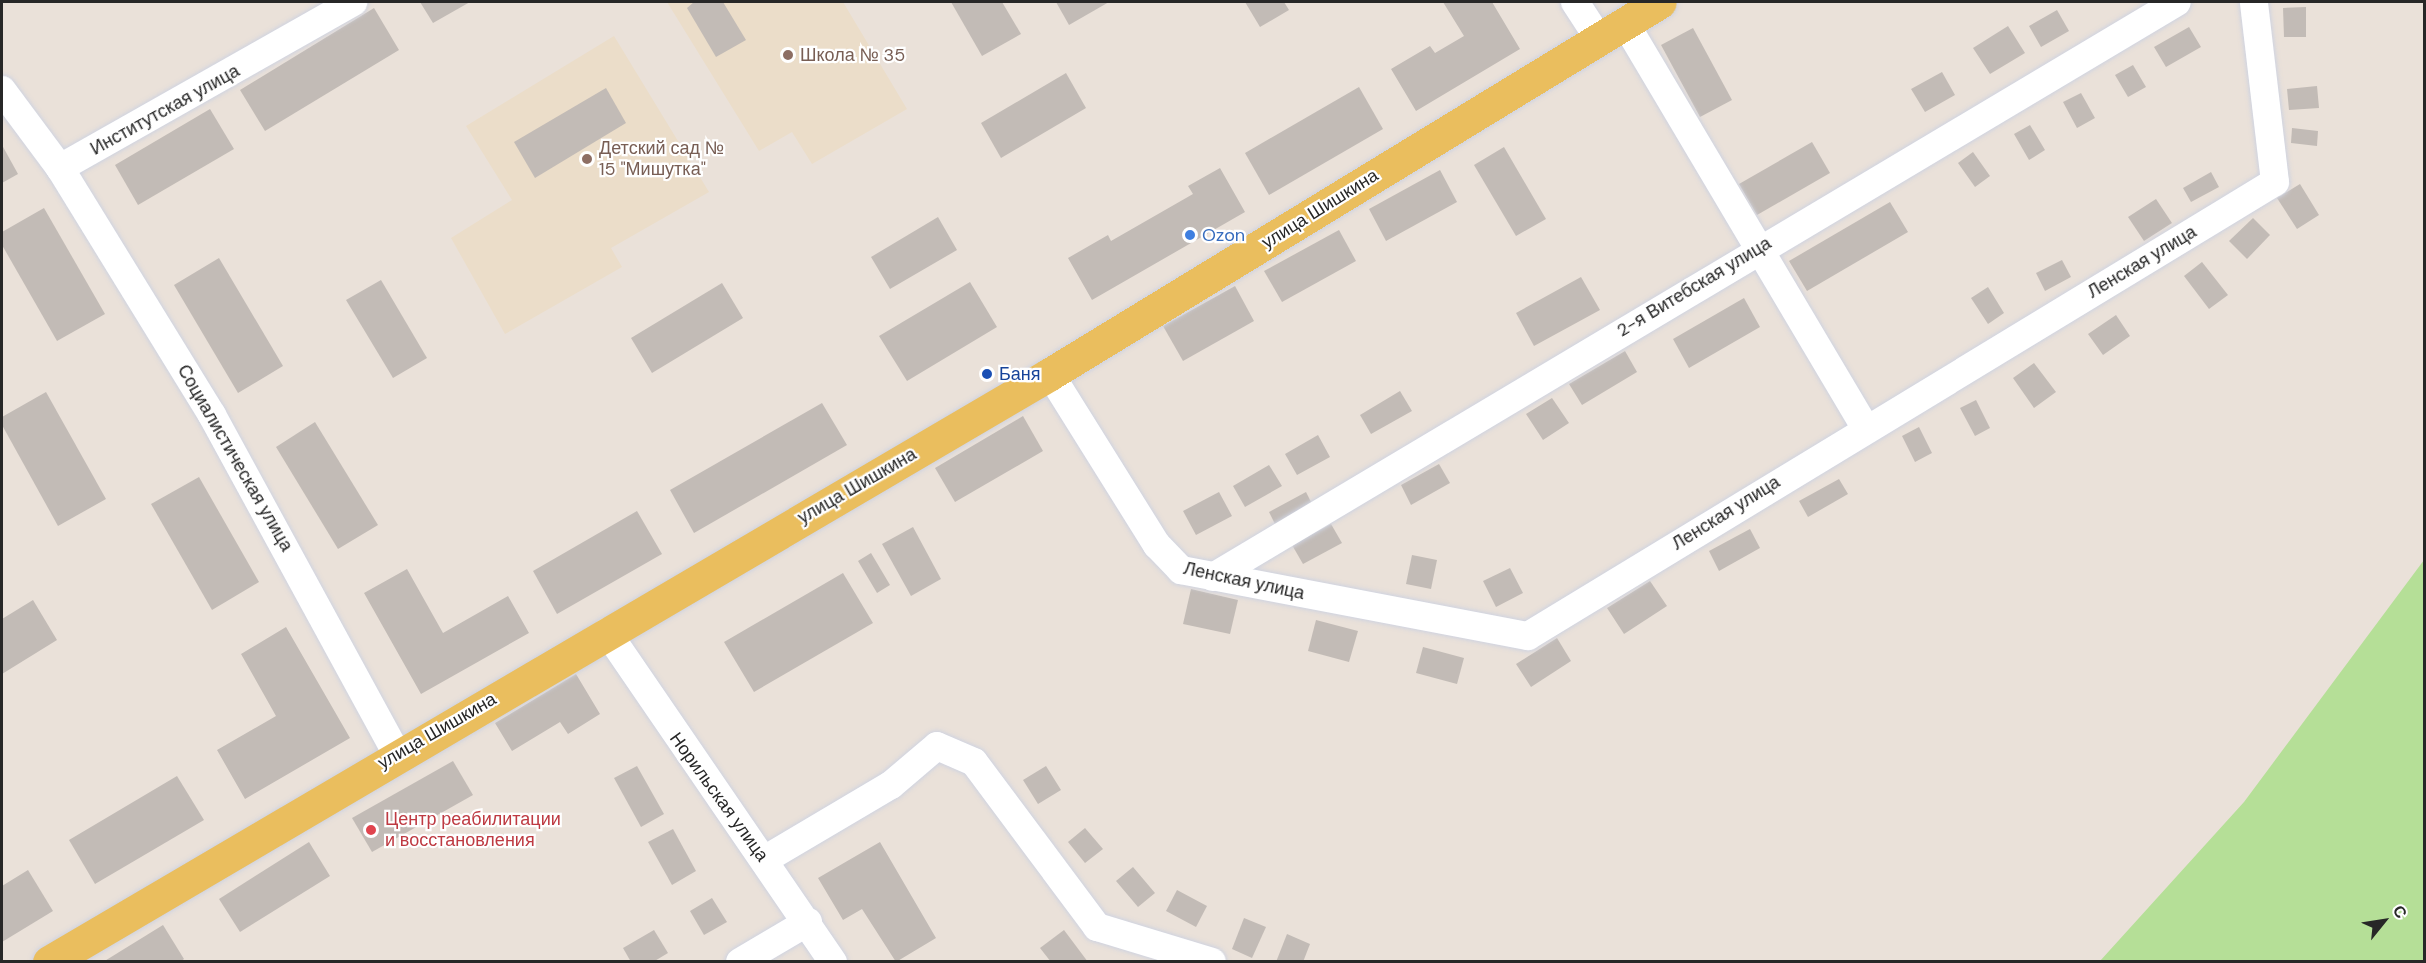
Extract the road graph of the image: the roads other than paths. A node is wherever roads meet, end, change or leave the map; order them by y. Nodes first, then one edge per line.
1 (353, 2) edge
2 (1575, 2) edge
3 (1660, 2) edge
4 (2177, 2) edge
5 (2254, 2) edge
6 (1612, 31) junction
7 (2, 90) edge
8 (60, 168) junction
9 (1758, 248) junction
10 (1050, 374) junction
11 (1865, 427) junction
12 (1213, 577) junction
13 (607, 632) junction
14 (397, 755) junction
15 (764, 860) junction
16 (808, 922) junction
17 (49, 962) edge
18 (740, 962) edge
19 (833, 962) edge
20 (1212, 962) edge

1 - 8 street, Институтская улица
2 - 6 street
3 - 6 main road, улица Шишкина
4 - 9 street, 2-я Витебская улица
5 - 11 street, Ленская улица
6 - 9 street
6 - 10 main road, улица Шишкина
7 - 8 street
8 - 14 street, Социалистическая улица
9 - 11 street
9 - 12 street, 2-я Витебская улица
10 - 12 street, Ленская улица
10 - 13 main road, улица Шишкина
11 - 12 street, Ленская улица
13 - 14 main road, улица Шишкина
13 - 15 street, Норильская улица
14 - 17 main road, улица Шишкина
15 - 16 street, Норильская улица
15 - 20 street
16 - 18 street
16 - 19 street, Норильская улица

